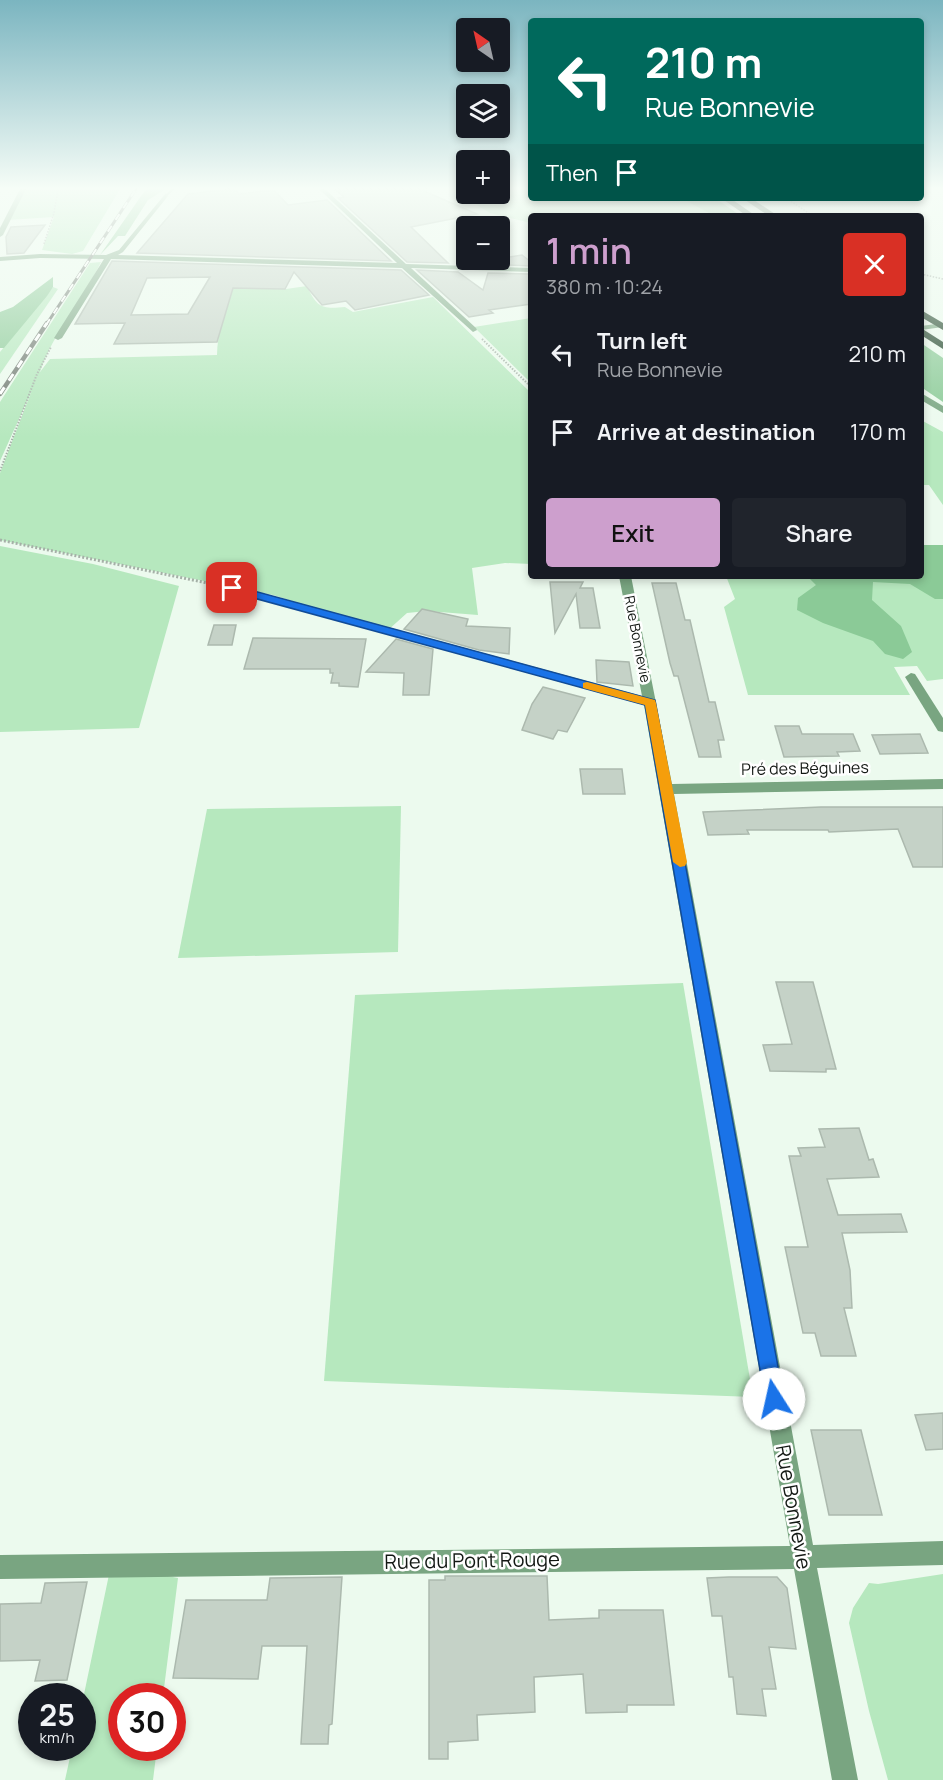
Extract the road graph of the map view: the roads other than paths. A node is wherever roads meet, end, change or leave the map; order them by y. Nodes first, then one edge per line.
1 (99, 272) edge
2 (410, 272) edge
3 (924, 315) edge
4 (943, 326) edge
5 (473, 330) road end
6 (924, 330) edge
7 (924, 331) edge
8 (57, 338) road end
9 (943, 345) edge
10 (924, 398) edge
11 (943, 410) edge
12 (626, 579) edge
13 (232, 588) road end
14 (911, 677) dead end
15 (651, 703) junction
16 (943, 728) edge
17 (943, 784) edge
18 (667, 789) junction
19 (943, 1553) edge
20 (803, 1557) junction
21 (0, 1567) edge
22 (845, 1780) edge

1 - 8 street
2 - 5 street
3 - 4 highway
4 - 6 street
7 - 9 highway
10 - 11 street
12 - 15 street, Rue Bonnevie
13 - 15 street, Rue Bonnevie
14 - 16 street
15 - 18 street, Rue Bonnevie
17 - 18 street, Pré des Béguines
18 - 20 street, Rue Bonnevie
19 - 20 street, Rue du Pont Rouge
20 - 21 street, Rue du Pont Rouge
20 - 22 street, Rue Bonnevie

